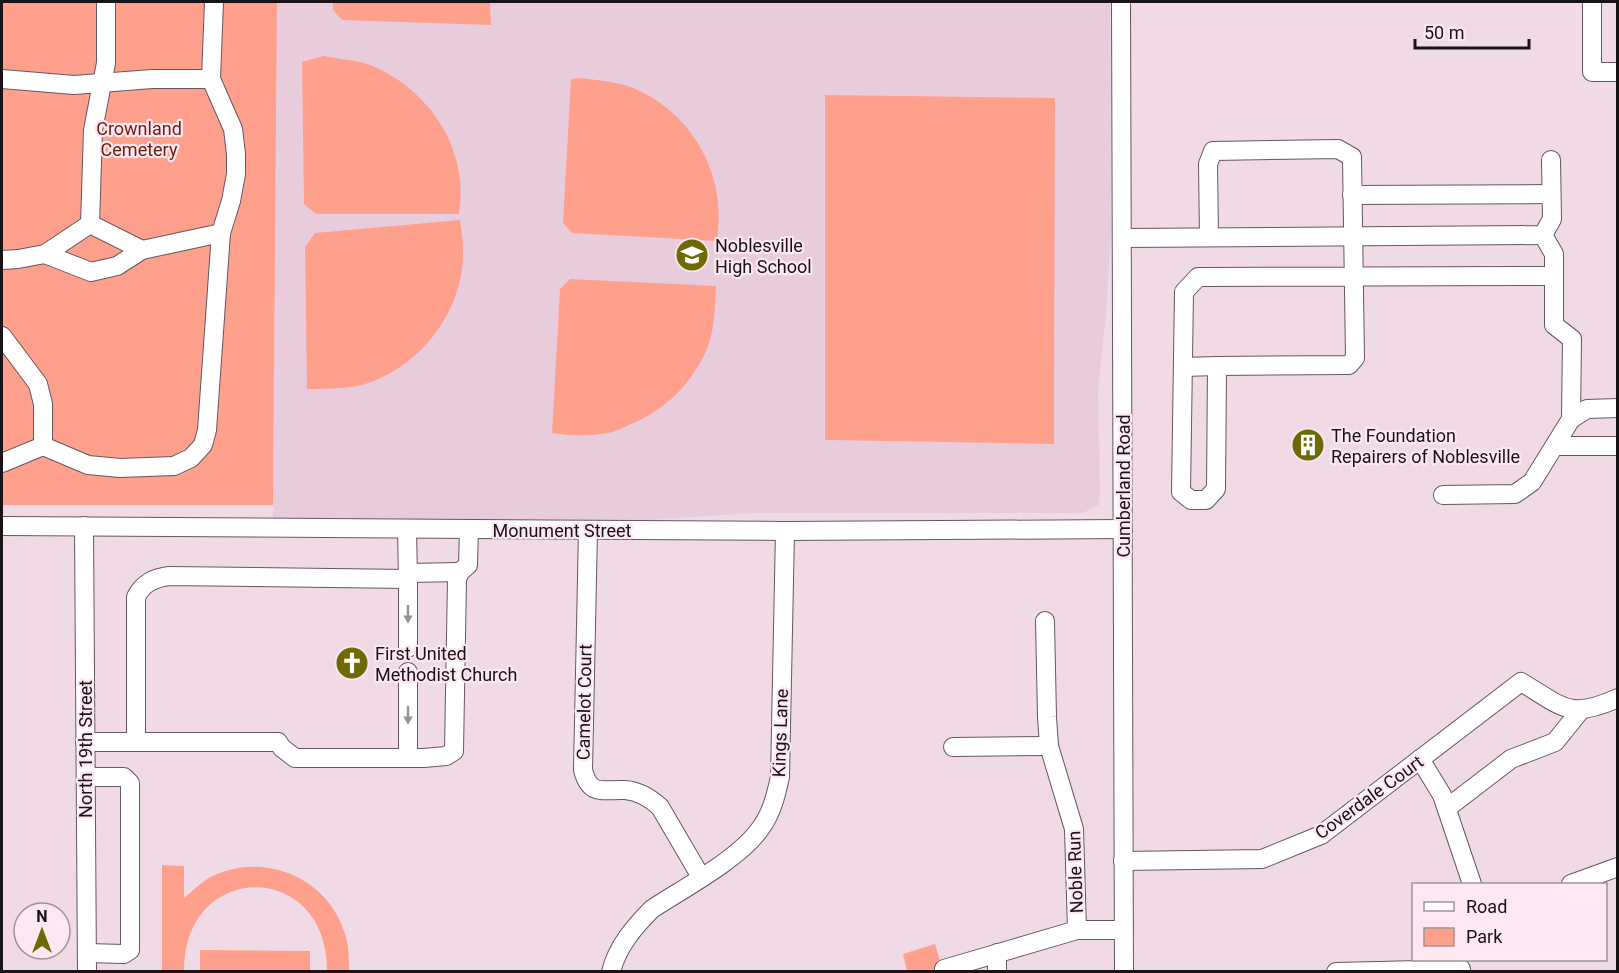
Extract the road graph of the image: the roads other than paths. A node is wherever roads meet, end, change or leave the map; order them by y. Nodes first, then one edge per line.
1 (106, 2) edge
2 (214, 2) edge
3 (1121, 2) edge
4 (1592, 2) edge
5 (1617, 72) edge
6 (2, 79) edge
7 (211, 80) junction
8 (103, 84) junction
9 (1551, 160) dead end
10 (1551, 194) junction
11 (1352, 195) junction
12 (90, 224) junction
13 (221, 233) junction
14 (1543, 235) junction
15 (1353, 236) junction
16 (1209, 237) junction
17 (1122, 238) junction
18 (142, 250) junction
19 (45, 254) junction
20 (10, 260) edge
21 (2, 276) edge
22 (1554, 276) junction
23 (1354, 277) junction
24 (2, 336) edge
25 (1217, 366) junction
26 (1182, 367) junction
27 (1617, 408) edge
28 (1571, 419) junction
29 (43, 446) junction
30 (1555, 446) junction
31 (1617, 446) edge
32 (2, 463) edge
33 (1443, 495) dead end
34 (2, 526) edge
35 (84, 526) junction
36 (407, 529) junction
37 (469, 529) junction
38 (1123, 529) junction
39 (588, 530) junction
40 (786, 531) junction
41 (460, 572) junction
42 (408, 576) junction
43 (1045, 621) dead end
44 (408, 648) dead end
45 (408, 672) dead end
46 (1617, 698) edge
47 (1580, 711) junction
48 (85, 742) junction
49 (136, 742) junction
50 (1049, 746) junction
51 (954, 747) dead end
52 (408, 758) junction
53 (1420, 759) junction
54 (86, 777) junction
55 (1447, 808) junction
56 (1123, 861) junction
57 (1617, 867) edge
58 (701, 877) junction
59 (1471, 883) edge
60 (1576, 883) edge
61 (1077, 930) junction
62 (1123, 930) junction
63 (87, 953) junction
64 (997, 953) junction
65 (944, 969) dead end
66 (87, 972) edge
67 (611, 972) edge
68 (997, 972) edge
69 (1124, 972) edge
70 (1336, 972) edge
71 (1461, 972) edge

1 - 8 street
2 - 7 street
3 - 17 street, Cumberland Road
4 - 5 street
6 - 8 street
7 - 8 street
7 - 13 street
8 - 12 street
9 - 10 street
10 - 11 street
10 - 14 street
11 - 15 street
11 - 16 street
12 - 18 street
12 - 19 street
13 - 18 street
13 - 29 street
14 - 15 street
14 - 22 street
15 - 16 street
15 - 23 street
16 - 17 street
17 - 38 street, Cumberland Road
18 - 19 street
19 - 20 street
20 - 21 street
22 - 23 street
22 - 28 street
23 - 25 street
23 - 26 street
24 - 29 street
25 - 26 street
25 - 26 street
27 - 28 street
28 - 30 street
29 - 32 street
30 - 31 street
30 - 33 street
34 - 35 street, Monument Street
35 - 36 street, Monument Street
35 - 48 street, North 19th Street
36 - 37 street, Monument Street
36 - 42 street
37 - 39 street, Monument Street
37 - 41 street
38 - 40 street, Monument Street
38 - 56 street, Cumberland Road
39 - 40 street, Monument Street
39 - 58 street, Camelot Court
40 - 58 street, Kings Lane
41 - 42 street
41 - 52 street
42 -> 44 street
42 - 49 street
43 - 50 street, Noble Run
45 -> 52 street
46 - 47 street
47 - 53 street, Coverdale Court
47 - 55 street
48 - 49 street
48 - 54 street, North 19th Street
49 - 52 street
50 - 51 street
50 - 61 street, Noble Run
53 - 55 street
53 - 56 street, Coverdale Court
54 - 63 street, North 19th Street
54 - 63 street
55 - 59 street
56 - 62 street, Cumberland Road
57 - 60 street
58 - 67 street, Kings Lane
61 - 62 street, Noble Run
61 - 64 street, Noble Run
62 - 69 street, Cumberland Road
63 - 66 street, North 19th Street
64 - 65 street, Noble Run
64 - 68 street
70 - 71 street

